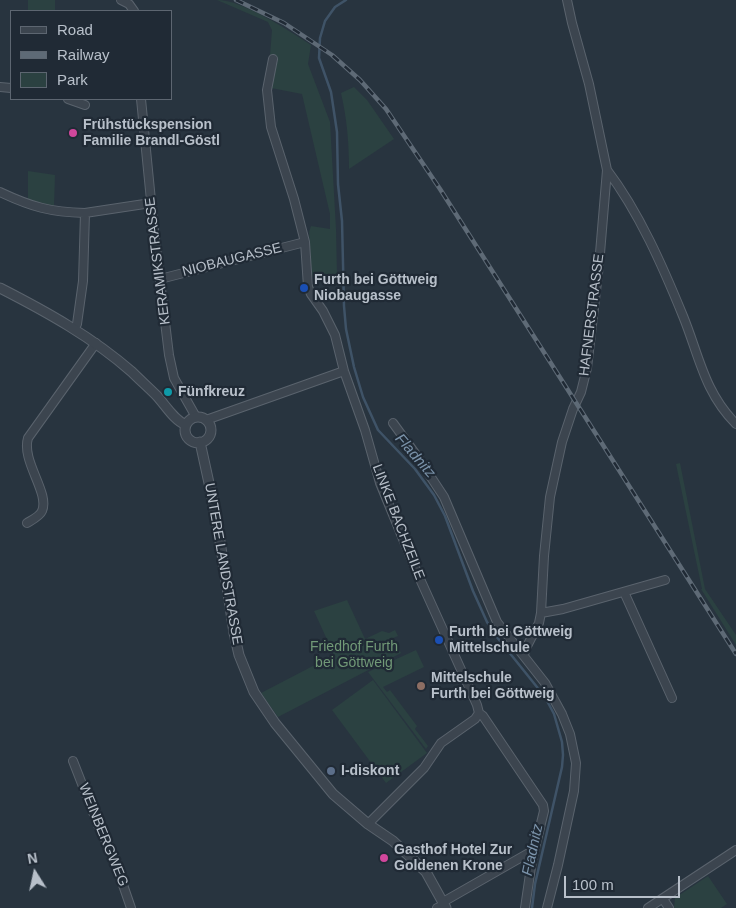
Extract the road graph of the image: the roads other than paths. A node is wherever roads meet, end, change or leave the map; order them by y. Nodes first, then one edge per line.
1 (121, 0) edge
2 (567, 0) edge
3 (134, 10) edge
4 (273, 60) dead end
5 (71, 100) edge
6 (141, 100) edge
7 (84, 105) dead end
8 (607, 170) junction
9 (0, 192) edge
10 (151, 203) junction
11 (85, 212) junction
12 (304, 242) junction
13 (160, 279) junction
14 (0, 288) edge
15 (75, 328) junction
16 (96, 343) junction
17 (344, 371) junction
18 (201, 418) junction
19 (392, 423) dead end
20 (736, 424) edge
21 (186, 425) junction
22 (200, 442) junction
23 (27, 523) dead end
24 (666, 580) dead end
25 (624, 592) junction
26 (541, 613) junction
27 (524, 656) junction
28 (672, 698) dead end
29 (479, 713) junction
30 (73, 762) dead end
31 (368, 824) junction
32 (534, 850) junction
33 (736, 850) edge
34 (663, 899) junction
35 (443, 906) edge
36 (132, 908) edge
37 (525, 908) edge
38 (547, 908) edge
39 (648, 908) edge
40 (669, 908) edge

1 - 3 street
2 - 8 street, HAFNERSTRASSE
4 - 12 street, LINKE BACHZEILE
5 - 7 street
6 - 10 street, KERAMIKSTRASSE
8 - 20 street
8 - 26 street, HAFNERSTRASSE
9 - 11 street
10 - 11 street
10 - 13 street, KERAMIKSTRASSE
11 - 15 street
12 - 13 street, NIOBAUGASSE
12 - 17 street, LINKE BACHZEILE
13 - 18 street, KERAMIKSTRASSE
14 - 15 street
15 - 16 street
16 - 21 street
16 - 23 street
17 - 18 street
17 - 29 street, LINKE BACHZEILE
18 - 21 street
18 - 22 street
19 - 27 street
21 - 22 street
22 - 31 street, UNTERE LANDSTRASSE
24 - 25 street
25 - 26 street
25 - 28 street
26 - 27 street, HAFNERSTRASSE
27 - 38 street
29 - 31 street
29 - 32 street, LINKE BACHZEILE
30 - 36 street, WEINBERGWEG
31 - 35 street, UNTERE LANDSTRASSE
32 - 35 street
32 - 37 street, LINKE BACHZEILE
33 - 34 street
34 - 39 street
34 - 40 street

